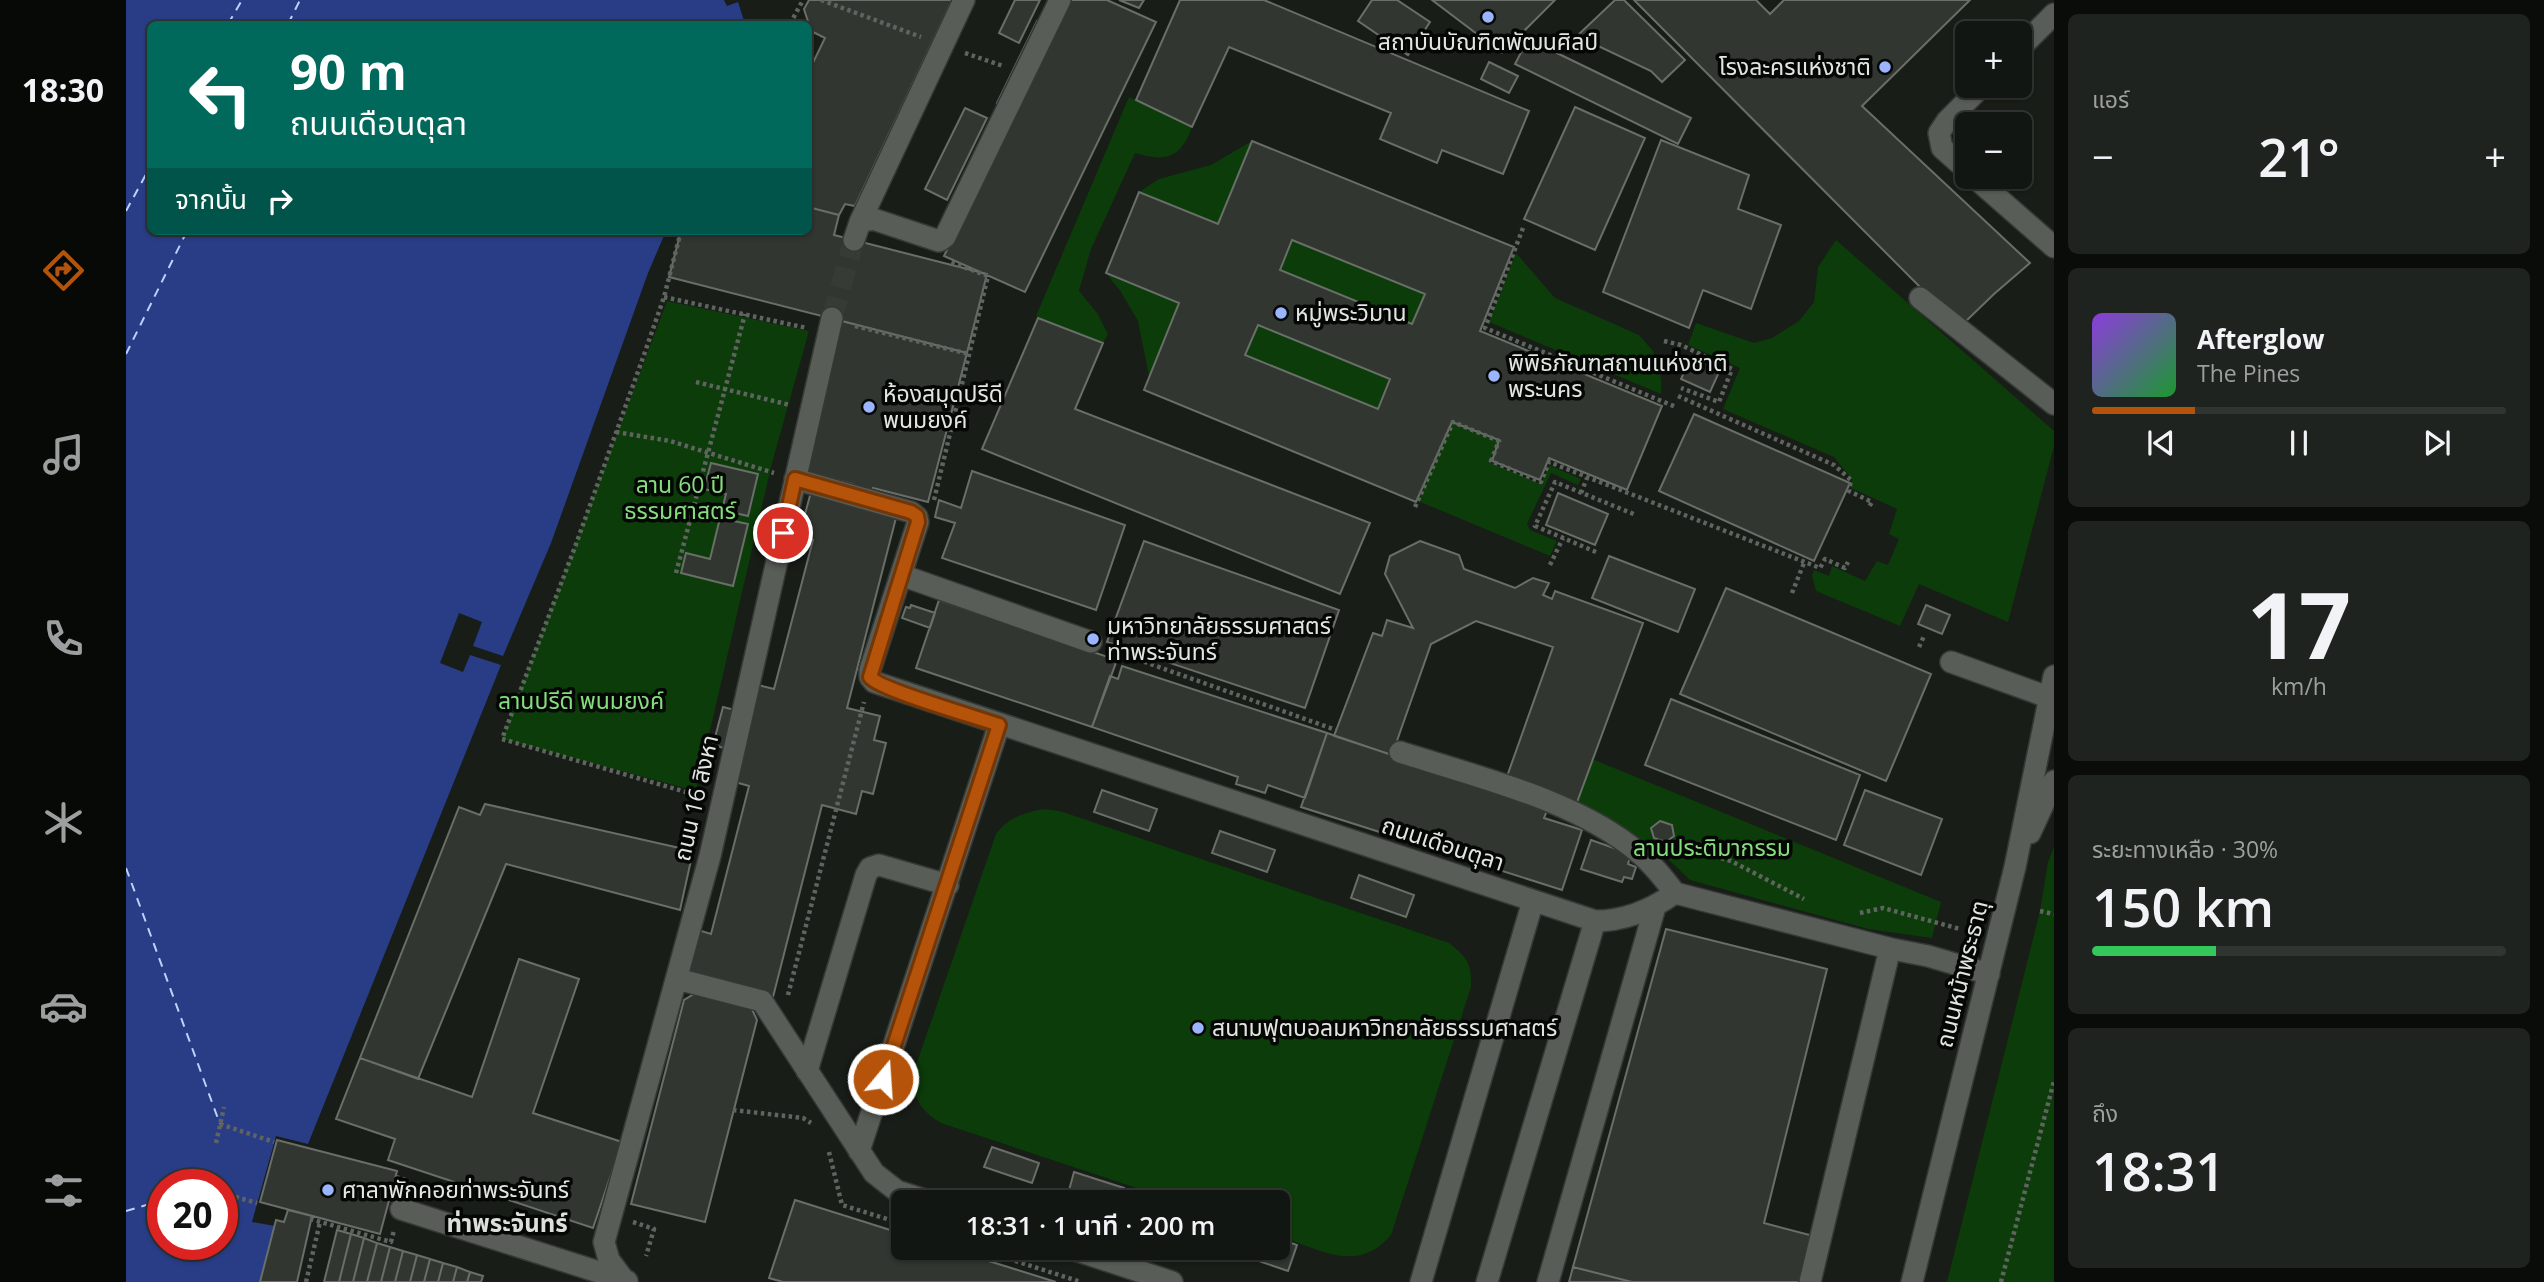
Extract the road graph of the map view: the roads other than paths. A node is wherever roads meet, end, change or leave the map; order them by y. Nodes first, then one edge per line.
1 (964, 0) edge
2 (1060, 0) edge
3 (2054, 14) edge
4 (2032, 36) edge
5 (1970, 98) edge
6 (1956, 112) edge
7 (1955, 113) edge
8 (1955, 159) edge
9 (1988, 189) edge
10 (2054, 247) edge
11 (1920, 298) dead end
12 (825, 322) tunnel mouth
13 (2054, 404) edge
14 (795, 479) junction
15 (901, 575) junction
16 (1091, 642) road end
17 (1951, 662) dead end
18 (2054, 676) edge
19 (2048, 697) junction
20 (999, 725) junction
21 (1400, 752) dead end
22 (2054, 781) edge
23 (2015, 867) junction
24 (948, 885) junction
25 (1675, 893) junction
26 (1533, 901) junction
27 (1655, 907) junction
28 (1595, 921) junction
29 (1887, 961) dead end
30 (1989, 974) junction
31 (677, 979) junction
32 (807, 1071) junction
33 (859, 1151) junction
34 (896, 1190) edge
35 (401, 1209) road end
36 (1105, 1260) edge
37 (626, 1281) edge
38 (1172, 1282) edge
39 (1421, 1282) edge
40 (1487, 1282) edge
41 (1548, 1282) edge
42 (1810, 1282) edge
43 (1912, 1282) edge

1 - 2 street
3 - 4 street
5 - 6 street
7 - 8 street
9 - 10 street
11 - 13 street
12 - 14 street, ถนน 16 สิงหา
14 - 15 street
14 - 31 street, ถนน 16 สิงหา
15 - 16 street
15 - 20 street, ถนนเดือนตุลา
17 - 19 street
18 - 19 street, ถนนหน้าพระธาตุ
19 - 23 street, ถนนหน้าพระธาตุ
20 - 24 street
20 - 26 street, ถนนเดือนตุลา
21 - 25 street
22 - 23 street
23 - 30 street, ถนนหน้าพระธาตุ
24 - 32 street
24 - 33 street
25 - 27 street, ถนนเดือนตุลา
25 - 30 street
26 - 28 street, ถนนเดือนตุลา
26 - 39 street
27 - 28 street, ถนนเดือนตุลา
27 - 41 street
28 - 40 street
29 - 42 street
30 - 43 street, ถนนหน้าพระธาตุ
31 - 32 street
31 - 37 street, ถนน 16 สิงหา
32 - 33 street
33 - 34 street
35 - 37 street
36 - 38 street

